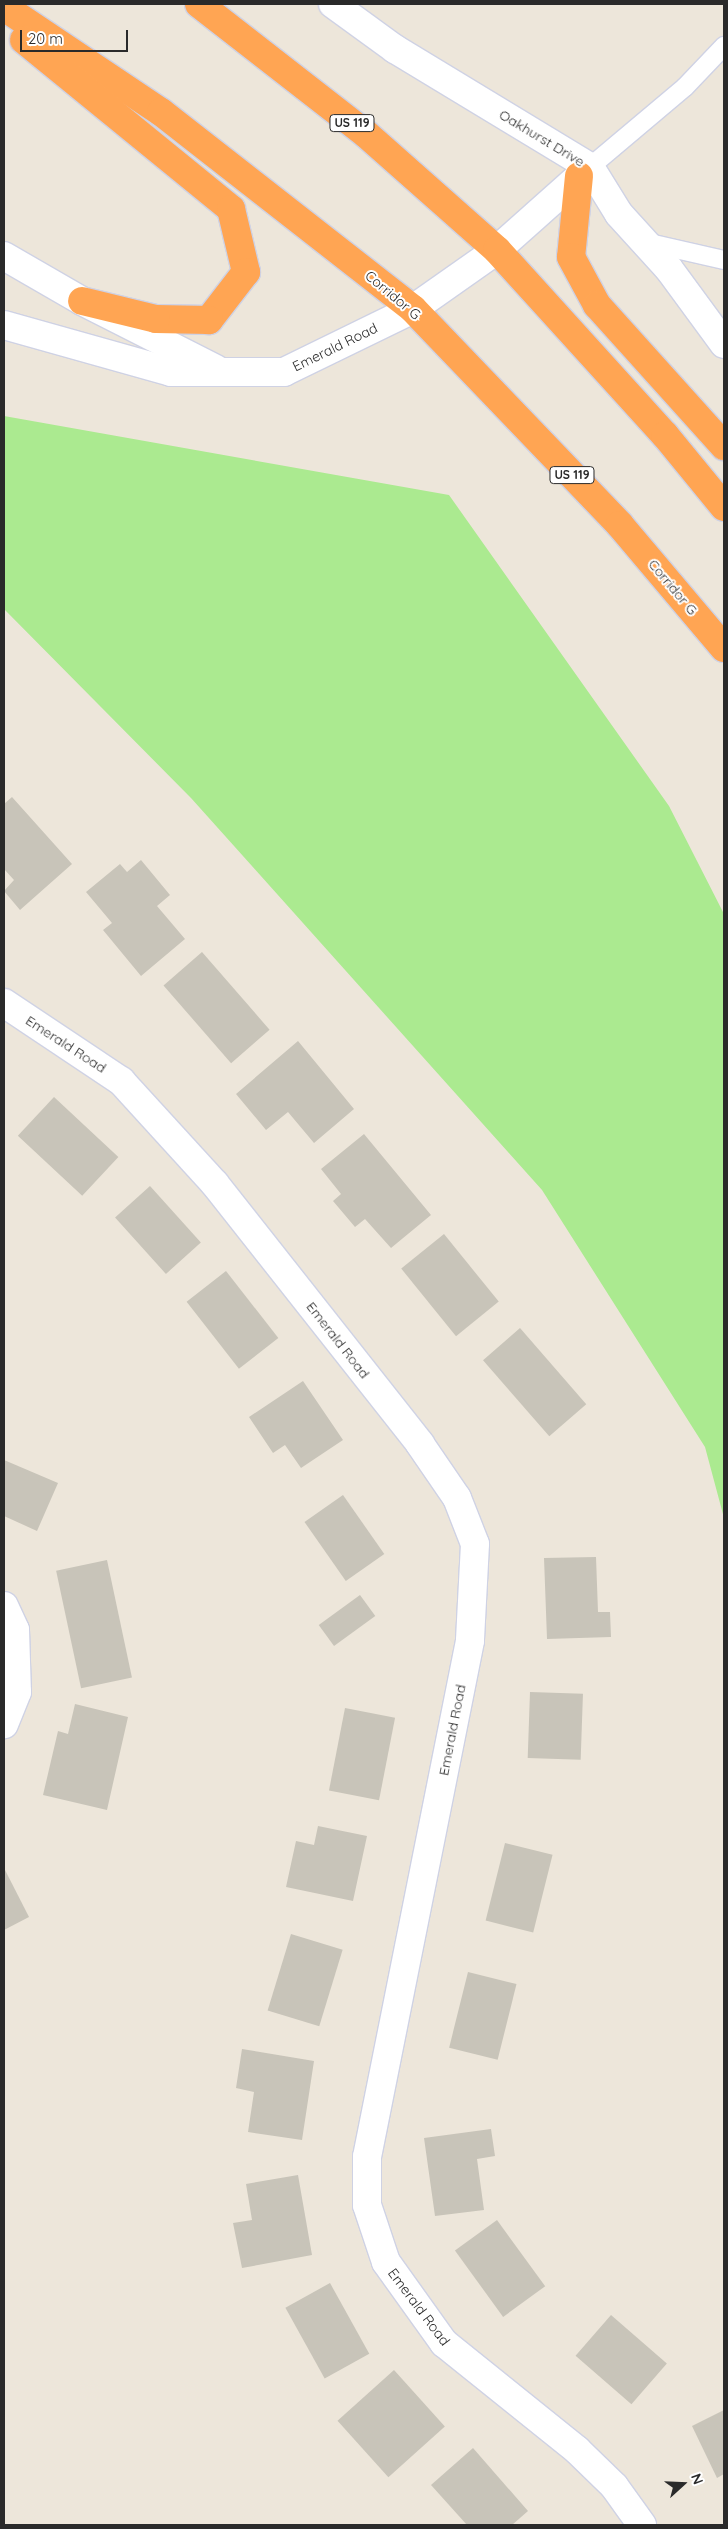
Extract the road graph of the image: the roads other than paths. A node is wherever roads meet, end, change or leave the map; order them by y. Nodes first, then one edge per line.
1 (199, 4) edge
2 (333, 4) edge
3 (4, 8) edge
4 (4, 24) edge
5 (724, 46) edge
6 (584, 172) junction
7 (644, 242) junction
8 (497, 250) junction
9 (4, 256) edge
10 (724, 260) edge
11 (82, 301) junction
12 (413, 309) junction
13 (4, 325) edge
14 (724, 344) edge
15 (222, 372) junction
16 (724, 446) edge
17 (724, 508) edge
18 (724, 648) edge
19 (4, 1003) edge
20 (4, 1606) edge
21 (6, 1711) edge
22 (642, 2525) edge

1 - 8 highway, US 119
2 - 6 street, Oakhurst Drive
3 - 12 highway, Corridor G / US 119
4 - 11 highway
5 - 6 lane
6 - 7 street, Oakhurst Drive
6 - 8 street, Emerald Road
6 - 16 highway
7 - 10 lane
7 - 14 street, Oakhurst Drive
8 - 12 street, Emerald Road
8 - 17 highway, US 119
9 - 11 street
11 - 15 street
12 - 15 street, Emerald Road
12 - 18 highway, Corridor G / US 119
13 - 15 street, Emerald Road
19 - 22 street, Emerald Road
20 - 21 street

